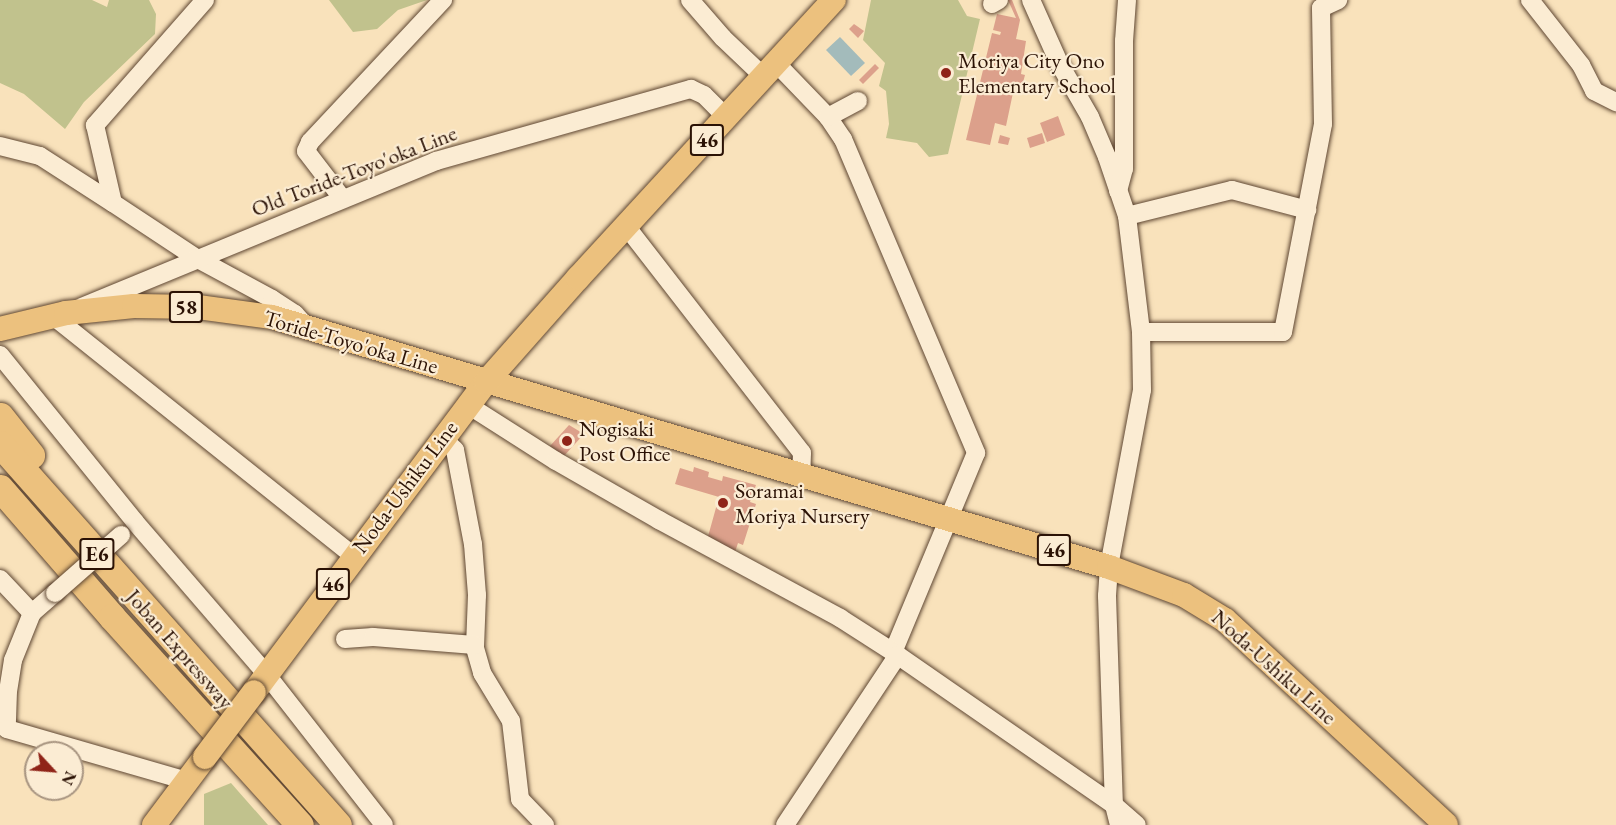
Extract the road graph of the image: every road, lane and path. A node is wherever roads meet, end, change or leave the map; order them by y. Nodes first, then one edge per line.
1 (205, 0) edge
2 (443, 0) edge
3 (690, 0) edge
4 (834, 0) edge
5 (1031, 0) edge
6 (1127, 0) edge
7 (1338, 0) edge
8 (1530, 0) edge
9 (770, 70) junction
10 (858, 101) dead end
11 (1616, 102) edge
12 (828, 117) junction
13 (727, 118) junction
14 (0, 146) edge
15 (1118, 191) junction
16 (342, 198) junction
17 (113, 203) junction
18 (1307, 210) junction
19 (1127, 216) junction
20 (626, 226) junction
21 (198, 259) junction
22 (60, 315) junction
23 (306, 326) junction
24 (0, 328) edge
25 (1141, 332) junction
26 (0, 355) edge
27 (486, 382) junction
28 (468, 405) junction
29 (0, 416) edge
30 (442, 438) junction
31 (0, 444) edge
32 (801, 476) junction
33 (0, 488) edge
34 (0, 511) edge
35 (947, 520) junction
36 (135, 522) junction
37 (354, 556) junction
38 (1109, 567) junction
39 (0, 579) edge
40 (32, 613) junction
41 (112, 617) junction
42 (345, 639) dead end
43 (475, 645) junction
44 (896, 653) junction
45 (193, 665) junction
46 (260, 684) junction
47 (3, 729) edge
48 (187, 781) junction
49 (1114, 805) junction
50 (154, 825) edge
51 (300, 825) edge
52 (338, 825) edge
53 (384, 825) edge
54 (545, 825) edge
55 (785, 825) edge
56 (1119, 825) edge
57 (1137, 825) edge
58 (1446, 825) edge

1 - 17 street
2 - 16 street
3 - 9 street
4 - 9 main road, Noda-Ushiku Line / 46
5 - 15 street
6 - 15 street
7 - 18 street
8 - 11 street
9 - 12 street
9 - 13 main road, Noda-Ushiku Line / 46
10 - 12 street
12 - 35 street
13 - 16 street, Old Toride-Toyo'oka Line
13 - 20 main road, Noda-Ushiku Line / 46
14 - 17 street
15 - 19 street
16 - 21 street, Old Toride-Toyo'oka Line
17 - 21 street
18 - 19 street
18 - 25 street
19 - 25 street
20 - 27 main road, Noda-Ushiku Line / 46
20 - 32 street
21 - 22 street, Old Toride-Toyo'oka Line
21 - 23 street
22 - 23 main road, Toride-Toyo'oka Line / 58
22 - 24 main road, Toride-Toyo'oka Line / 58
22 - 37 street
23 - 27 main road, Toride-Toyo'oka Line / 58
25 - 38 street
26 - 36 street
27 - 28 main road, Noda-Ushiku Line / 46
27 - 32 main road, Noda-Ushiku Line / 46
28 - 30 main road, Noda-Ushiku Line / 46
28 - 44 street
29 - 45 highway
30 - 37 main road, Noda-Ushiku Line / 46
30 - 43 street
31 - 45 highway, Joban Expressway / E6
32 - 35 main road, Noda-Ushiku Line / 46
33 - 41 highway, Joban Expressway / E6
34 - 41 highway
35 - 38 main road, Noda-Ushiku Line / 46
35 - 44 street
36 - 40 street, bridge
36 - 46 street
37 - 46 main road, Noda-Ushiku Line / 46
38 - 49 street
38 - 58 main road, Noda-Ushiku Line / 46
39 - 40 street
40 - 47 street
41 - 51 highway, Joban Expressway / E6
42 - 43 street
43 - 54 street
44 - 49 street
44 - 55 street
45 - 52 highway, Joban Expressway / E6
46 - 48 main road, Noda-Ushiku Line / 46, bridge
46 - 53 street
47 - 48 street
48 - 50 main road, Noda-Ushiku Line / 46
49 - 56 street
49 - 57 street

